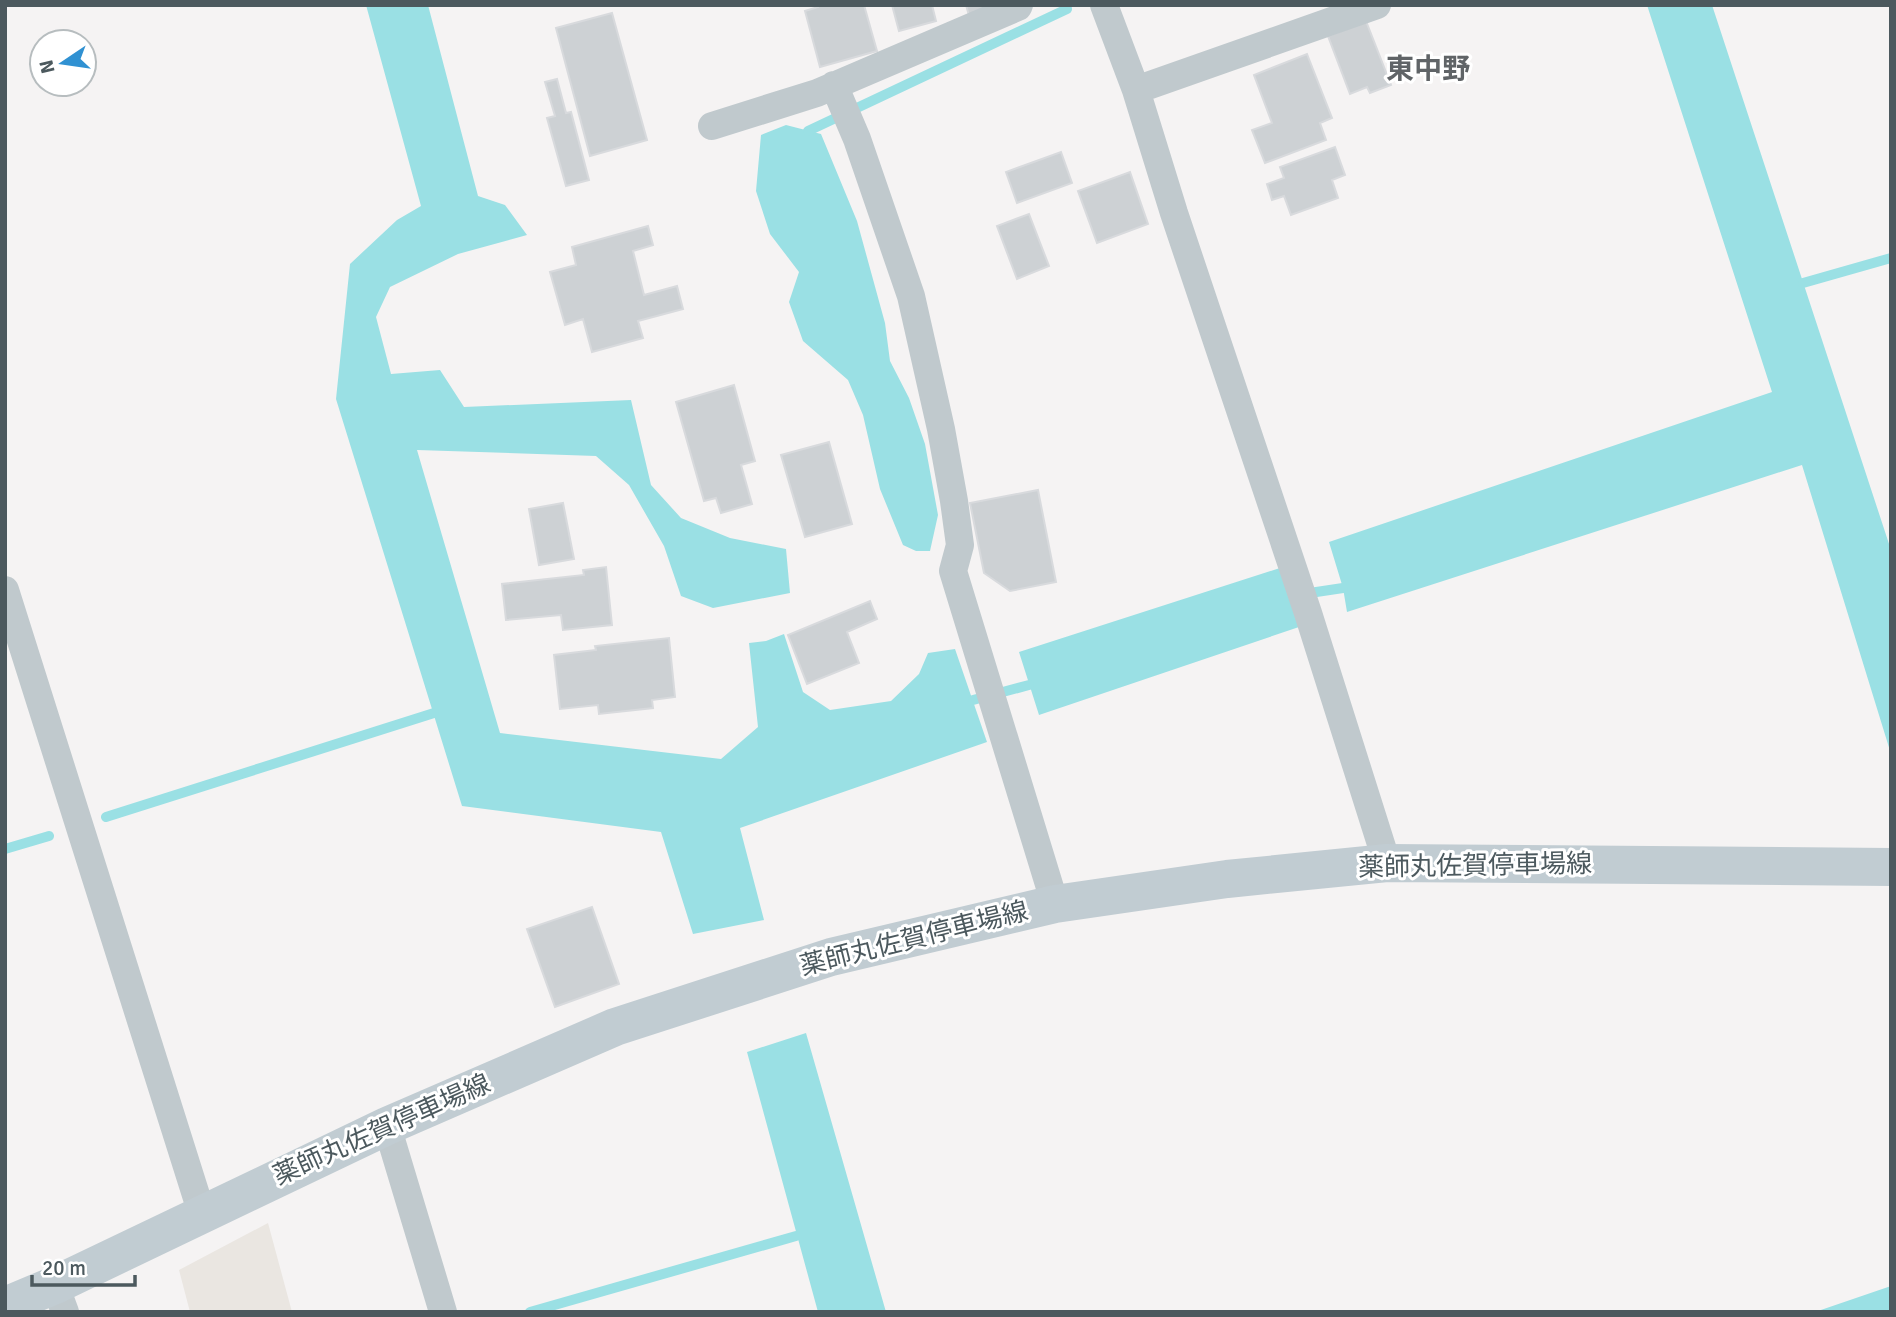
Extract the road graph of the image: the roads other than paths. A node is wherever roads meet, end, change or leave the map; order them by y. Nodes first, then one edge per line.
1 (1019, 5) edge
2 (1104, 5) edge
3 (1377, 5) edge
4 (834, 85) junction
5 (1136, 90) junction
6 (712, 126) dead end
7 (5, 590) edge
8 (1387, 863) junction
9 (1891, 867) edge
10 (1055, 904) junction
11 (387, 1126) junction
12 (202, 1214) junction
13 (60, 1299) edge
14 (5, 1306) edge
15 (443, 1312) edge

1 - 4 street
2 - 5 street
3 - 5 street
4 - 6 street
4 - 10 street
5 - 8 street
7 - 12 street
8 - 9 main road, 薬師丸佐賀停車場線
8 - 10 main road, 薬師丸佐賀停車場線
10 - 11 main road, 薬師丸佐賀停車場線
11 - 12 main road, 薬師丸佐賀停車場線
11 - 15 street
12 - 13 main road, 薬師丸佐賀停車場線
13 - 14 main road, 薬師丸佐賀停車場線

